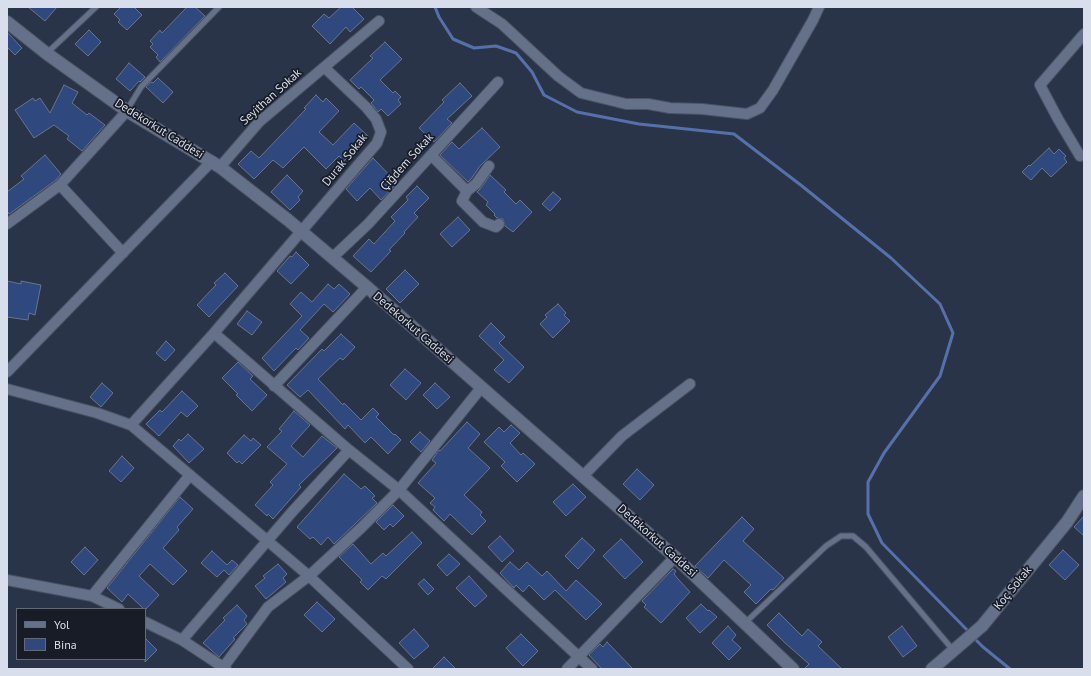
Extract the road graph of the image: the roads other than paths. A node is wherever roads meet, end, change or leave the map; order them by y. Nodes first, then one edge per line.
1 (96, 7) edge
2 (219, 7) edge
3 (819, 7) edge
4 (478, 8) edge
5 (379, 21) dead end
6 (7, 22) edge
7 (1084, 34) edge
8 (46, 53) junction
9 (325, 68) junction
10 (498, 82) dead end
11 (126, 111) junction
12 (431, 155) junction
13 (1080, 156) dead end
14 (216, 164) junction
15 (489, 166) dead end
16 (60, 184) junction
17 (467, 191) junction
18 (7, 224) edge
19 (499, 224) dead end
20 (301, 232) junction
21 (123, 253) junction
22 (332, 258) junction
23 (367, 287) junction
24 (214, 333) junction
25 (7, 372) edge
26 (690, 384) dead end
27 (274, 386) junction
28 (481, 388) junction
29 (7, 389) edge
30 (131, 425) junction
31 (349, 450) junction
32 (190, 475) junction
33 (584, 475) junction
34 (399, 490) junction
35 (1084, 496) edge
36 (267, 540) junction
37 (676, 557) junction
38 (309, 576) junction
39 (7, 580) edge
40 (92, 596) junction
41 (117, 608) edge
42 (146, 622) edge
43 (745, 623) junction
44 (182, 640) junction
45 (954, 650) junction
46 (579, 656) junction
47 (224, 668) edge
48 (408, 669) edge
49 (567, 669) edge
50 (592, 669) edge
51 (792, 669) edge
52 (932, 669) edge

1 - 8 lane
2 - 11 lane
3 - 4 street
5 - 9 street, Seyithan Sokak
6 - 8 street, Dedekorkut Caddesi
7 - 13 street
8 - 11 street, Dedekorkut Caddesi
9 - 14 street, Seyithan Sokak
9 - 20 street, Durak Sokak
10 - 12 street, Çiğdem Sokak
11 - 14 street, Dedekorkut Caddesi
11 - 16 street
12 - 17 street
12 - 22 street, Çiğdem Sokak
14 - 20 street, Dedekorkut Caddesi
14 - 21 street, Seyithan Sokak
15 - 17 street
16 - 18 street
16 - 21 street
17 - 19 street
20 - 22 street, Dedekorkut Caddesi
20 - 24 street
21 - 25 street, Seyithan Sokak
22 - 23 street, Dedekorkut Caddesi
23 - 27 street
23 - 28 street, Dedekorkut Caddesi
24 - 27 street
24 - 30 street
26 - 33 street
27 - 31 street
28 - 33 street, Dedekorkut Caddesi
28 - 34 street
29 - 30 street
30 - 32 street
31 - 34 street
31 - 36 street
32 - 36 street
32 - 40 street
33 - 37 street, Dedekorkut Caddesi
34 - 38 street
34 - 46 street
35 - 45 street, Koç Sokak
36 - 38 street
36 - 44 street
37 - 43 street, Dedekorkut Caddesi
37 - 46 street
38 - 47 street
38 - 48 street
39 - 40 street
40 - 41 street
42 - 44 street
43 - 45 lane
43 - 51 street, Dedekorkut Caddesi
44 - 47 street
45 - 52 street, Koç Sokak
46 - 49 street
46 - 50 street

